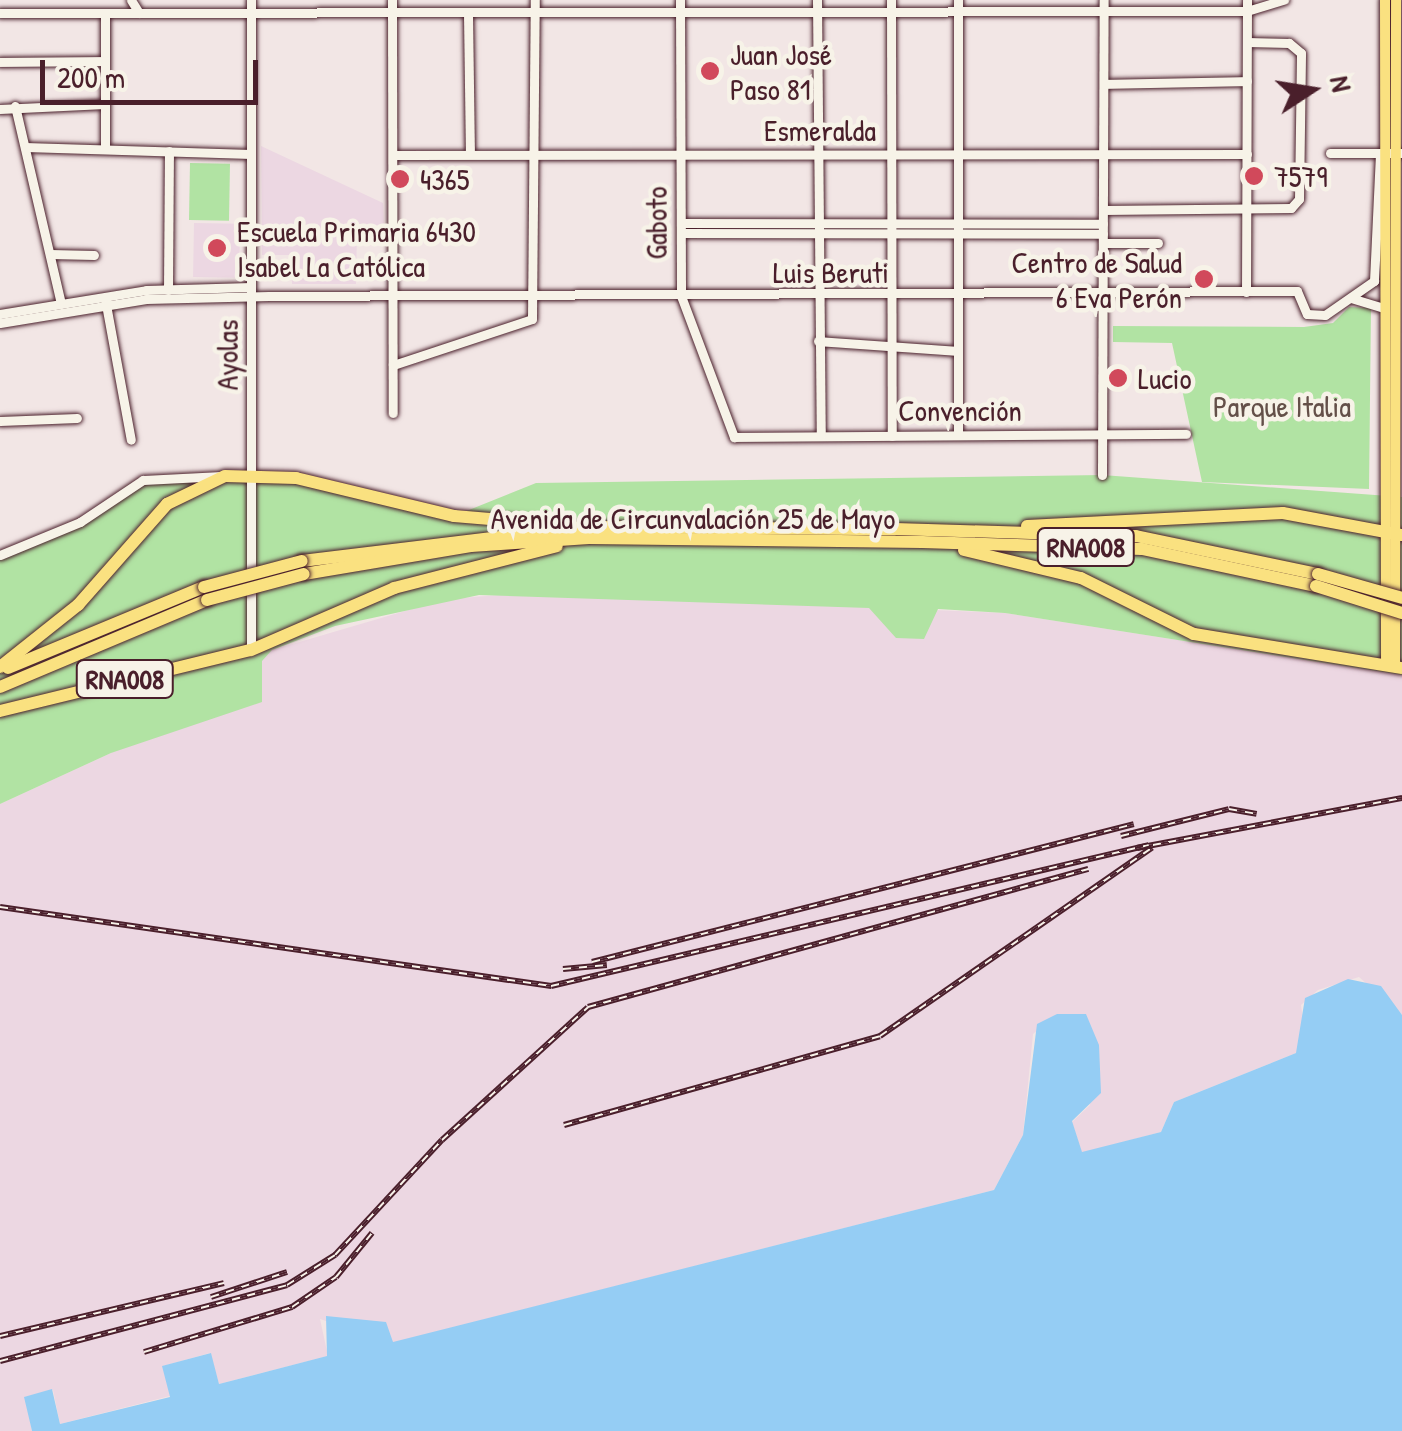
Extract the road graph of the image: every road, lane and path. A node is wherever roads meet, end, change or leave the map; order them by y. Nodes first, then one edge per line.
1 (131, 0) edge
2 (251, 0) edge
3 (392, 0) edge
4 (535, 0) edge
5 (610, 0) edge
6 (680, 0) edge
7 (1284, 0) edge
8 (891, 5) edge
9 (958, 5) edge
10 (1104, 5) edge
11 (1247, 5) edge
12 (817, 6) edge
13 (1393, 6) edge
14 (251, 12) junction
15 (680, 12) junction
16 (0, 13) edge
17 (105, 13) junction
18 (139, 13) junction
19 (536, 13) junction
20 (610, 13) junction
21 (392, 14) junction
22 (468, 14) junction
23 (1246, 42) junction
24 (105, 60) junction
25 (0, 62) edge
26 (1246, 82) junction
27 (1104, 84) junction
28 (105, 104) junction
29 (15, 106) junction
30 (0, 110) edge
31 (25, 147) junction
32 (106, 149) junction
33 (169, 151) junction
34 (1330, 153) dead end
35 (1391, 153) edge
36 (252, 154) junction
37 (470, 154) junction
38 (536, 154) junction
39 (682, 154) junction
40 (1246, 154) junction
41 (393, 155) junction
42 (818, 155) junction
43 (892, 155) junction
44 (1103, 155) junction
45 (958, 156) junction
46 (1246, 208) junction
47 (1103, 210) junction
48 (682, 228) junction
49 (817, 228) junction
50 (892, 228) junction
51 (958, 229) junction
52 (1103, 234) junction
53 (1158, 244) dead end
54 (50, 254) junction
55 (94, 254) dead end
56 (168, 290) junction
57 (252, 292) junction
58 (1246, 292) junction
59 (1102, 295) junction
60 (681, 296) junction
61 (892, 296) junction
62 (958, 296) junction
63 (393, 297) junction
64 (1344, 297) junction
65 (537, 298) junction
66 (817, 298) junction
67 (106, 300) junction
68 (61, 304) junction
69 (1384, 308) junction
70 (0, 314) edge
71 (0, 322) edge
72 (818, 341) junction
73 (892, 343) junction
74 (958, 351) junction
75 (393, 365) junction
76 (393, 413) dead end
77 (78, 418) dead end
78 (0, 420) edge
79 (1102, 434) junction
80 (1186, 434) dead end
81 (958, 435) junction
82 (822, 436) junction
83 (892, 436) junction
84 (734, 437) joint
85 (131, 440) dead end
86 (1102, 474) dead end
87 (225, 476) junction
88 (252, 476) junction
89 (946, 530) junction
90 (1394, 532) edge
91 (587, 533) junction
92 (922, 542) junction
93 (0, 555) edge
94 (1252, 563) junction
95 (1317, 580) junction
96 (206, 593) junction
97 (1402, 598) edge
98 (1402, 613) edge
99 (251, 650) junction
100 (1393, 667) edge
101 (0, 670) edge
102 (0, 687) edge
103 (0, 711) edge

1 - 18 street
2 - 14 street, Ayolas
3 - 21 street
4 - 19 street
5 - 20 street
6 - 15 street, Gaboto
7 - 11 street
8 - 9 street
8 - 12 street
8 - 43 street
9 - 10 street
9 - 45 street
10 - 11 street
10 - 27 street
11 - 23 street
12 - 15 street
12 - 42 street
13 - 35 main road
14 - 18 street
14 - 21 street
14 - 36 street, Ayolas
15 - 20 street
15 - 39 street, Gaboto
16 - 17 street
17 - 18 street
17 - 24 street
19 - 20 street
19 - 22 street
19 - 38 street
21 - 22 street
21 - 41 street
22 - 37 street
23 - 26 street
23 - 46 street
24 - 25 street
24 - 28 street
26 - 27 street
26 - 40 street
27 - 44 street
28 - 29 street
28 - 32 street
29 - 30 street
29 - 31 street
31 - 32 street
31 - 54 street
32 - 33 street
33 - 36 street
33 - 56 street
34 - 35 street
35 - 64 street, Luis Beruti
35 - 69 main road
35 - 90 main road
36 - 57 street, Ayolas
37 - 38 street, Esmeralda
37 - 41 street, Esmeralda
38 - 39 street, Esmeralda
38 - 65 street
39 - 42 street, Esmeralda
39 - 48 street, Gaboto
40 - 44 street, Esmeralda
40 - 46 street
41 - 63 street
42 - 43 street, Esmeralda
42 - 49 street
43 - 45 street, Esmeralda
43 - 50 street
44 - 45 street, Esmeralda
44 - 47 street
45 - 51 street
46 - 47 street
46 - 58 street
47 - 52 street
48 - 49 street
48 - 60 street, Gaboto
49 - 50 street
49 - 66 street
50 - 51 street
50 - 61 street
51 - 52 street
51 - 62 street
52 - 53 street
52 - 59 street
54 - 55 street
54 - 68 street
56 - 57 street
56 - 67 street
57 - 63 street, Luis Beruti
57 - 67 street
57 - 88 street, Ayolas
58 - 59 street, Luis Beruti
58 - 64 street, Luis Beruti
59 - 62 street, Luis Beruti
59 - 79 street
60 - 65 street, Luis Beruti
60 - 66 street, Luis Beruti
60 - 84 street, Gaboto
61 - 62 street, Luis Beruti
61 - 66 street, Luis Beruti
61 - 73 street
62 - 74 street
63 - 65 street, Luis Beruti
63 - 75 street
64 - 69 street
65 - 75 street
66 - 72 street
67 - 68 street
67 - 71 street
67 - 85 street
68 - 70 street
69 - 90 main road
72 - 73 street
72 - 82 street
73 - 74 street
73 - 83 street
74 - 81 street
75 - 76 street
77 - 78 street
79 - 80 street, Convención
79 - 81 street, Convención
79 - 86 street
81 - 83 street, Convención
82 - 83 street, Convención
82 - 84 street, Convención
87 - 88 highway
87 - 93 street
87 - 101 highway
88 - 91 highway, RNA008
88 - 99 street, Ayolas
89 - 90 highway
89 - 91 highway, Avenida de Circunvalación 25 de Mayo / RNA008
89 - 94 highway, Avenida de Circunvalación 25 de Mayo / RNA008
90 - 100 main road
91 - 92 highway, Avenida de Circunvalación 25 de Mayo / RNA008
91 - 96 highway, Avenida de Circunvalación 25 de Mayo / RNA008, bridge
91 - 99 highway
92 - 94 highway, Avenida de Circunvalación 25 de Mayo / RNA008
92 - 100 highway, RNA008
94 - 95 highway, Avenida de Circunvalación 25 de Mayo / RNA008
95 - 97 highway, Avenida de Circunvalación 25 de Mayo / RNA008, bridge
95 - 98 highway, Avenida de Circunvalación 25 de Mayo / RNA008, bridge
96 - 101 highway, Avenida de Circunvalación 25 de Mayo / RNA008
96 - 102 highway, Avenida de Circunvalación 25 de Mayo / RNA008
99 - 103 highway, RNA008

